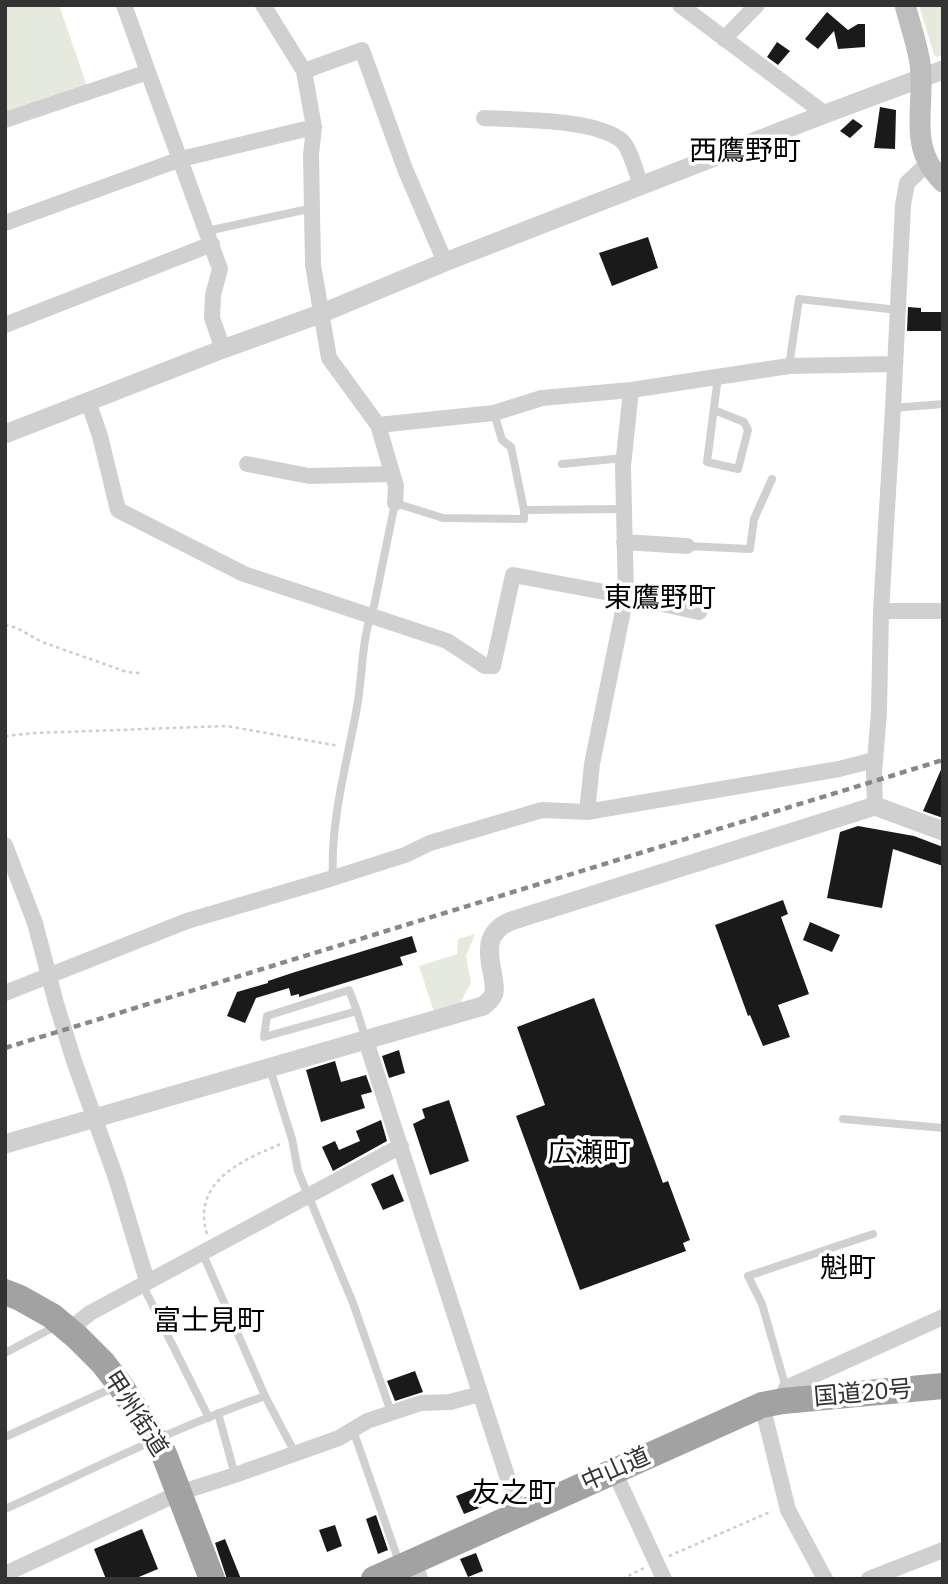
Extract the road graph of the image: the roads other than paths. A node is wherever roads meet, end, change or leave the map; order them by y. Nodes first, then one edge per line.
1 (124, 5) edge
2 (263, 5) edge
3 (680, 5) edge
4 (757, 5) edge
5 (905, 5) edge
6 (724, 39) junction
7 (304, 71) junction
8 (943, 71) edge
9 (148, 72) junction
10 (921, 78) junction
11 (825, 114) junction
12 (485, 118) dead end
13 (5, 120) edge
14 (314, 127) junction
15 (181, 159) junction
16 (928, 163) junction
17 (943, 182) edge
18 (641, 186) junction
19 (313, 208) junction
20 (5, 223) edge
21 (210, 237) junction
22 (445, 262) junction
23 (898, 310) junction
24 (320, 314) junction
25 (5, 325) edge
26 (223, 349) junction
27 (895, 364) junction
28 (789, 366) junction
29 (718, 377) junction
30 (631, 390) junction
31 (88, 401) junction
32 (943, 404) edge
33 (893, 408) junction
34 (714, 410) junction
35 (494, 413) junction
36 (378, 425) junction
37 (5, 434) edge
38 (624, 458) junction
39 (247, 464) dead end
40 (562, 464) dead end
41 (392, 474) junction
42 (772, 479) dead end
43 (395, 503) junction
44 (624, 509) junction
45 (524, 510) junction
46 (624, 542) junction
47 (687, 546) joint
48 (626, 596) junction
49 (881, 611) junction
50 (943, 611) edge
51 (699, 612) dead end
52 (370, 615) junction
53 (874, 760) junction
54 (875, 806) junction
55 (587, 812) junction
56 (943, 831) edge
57 (5, 845) edge
58 (333, 878) junction
59 (50, 976) junction
60 (5, 993) edge
61 (357, 1011) junction
62 (366, 1041) junction
63 (269, 1068) junction
64 (844, 1119) dead end
65 (943, 1128) edge
66 (5, 1144) edge
67 (401, 1146) junction
68 (308, 1196) junction
69 (873, 1234) dead end
70 (207, 1249) junction
71 (144, 1283) junction
72 (5, 1292) edge
73 (943, 1317) edge
74 (65, 1326) junction
75 (5, 1353) edge
76 (120, 1385) junction
77 (943, 1386) edge
78 (480, 1394) junction
79 (265, 1396) junction
80 (777, 1398) junction
81 (391, 1412) junction
82 (218, 1413) junction
83 (209, 1418) junction
84 (353, 1430) junction
85 (5, 1437) edge
86 (156, 1440) junction
87 (296, 1455) junction
88 (614, 1471) junction
89 (235, 1475) junction
90 (179, 1493) junction
91 (5, 1509) edge
92 (519, 1513) junction
93 (943, 1550) edge
94 (412, 1569) edge
95 (5, 1574) edge
96 (212, 1579) edge
97 (374, 1579) edge
98 (664, 1579) edge
99 (825, 1579) edge
100 (869, 1579) edge

1 - 9 street
2 - 7 street
3 - 6 street
4 - 6 street
5 - 10 main road
6 - 11 street
7 - 14 street
7 - 22 street
8 - 10 street
9 - 13 street
9 - 15 street
10 - 11 street
10 - 16 main road
11 - 18 street
12 - 18 street
14 - 15 street
14 - 19 street
15 - 20 street
15 - 21 street
16 - 17 main road
16 - 23 street
18 - 22 street
19 - 21 lane
19 - 24 street
21 - 25 street
21 - 26 street
22 - 24 street
23 - 27 street
23 - 28 lane
24 - 26 street
24 - 36 street
26 - 31 street
27 - 28 street
27 - 33 street
28 - 29 street
29 - 30 street
29 - 34 lane
30 - 35 street
30 - 38 street
31 - 37 street
31 - 52 street
32 - 33 lane
33 - 49 street
34 - 34 lane
35 - 36 street
35 - 45 lane
36 - 41 street
38 - 40 lane
38 - 44 street
39 - 41 street
41 - 43 street
42 - 47 lane
43 - 45 lane
43 - 52 lane
44 - 45 lane
44 - 46 street
46 - 47 street
46 - 48 street
48 - 51 street
48 - 52 street
48 - 55 street
49 - 50 street
49 - 53 street
52 - 58 lane
53 - 54 street
53 - 55 street
54 - 56 street
54 - 62 street
55 - 58 street
57 - 59 street
58 - 59 street
59 - 60 street
59 - 71 street
61 - 61 lane
61 - 62 lane
62 - 63 street
62 - 67 street
63 - 66 street
63 - 68 lane
64 - 65 lane
67 - 68 street
67 - 78 street
68 - 70 street
68 - 81 lane
69 - 80 lane
70 - 71 street
70 - 79 lane
71 - 74 street
71 - 83 lane
72 - 74 highway, 甲州街道
73 - 80 street
74 - 75 lane
74 - 76 highway, 甲州街道
76 - 85 lane
76 - 86 highway, 甲州街道
77 - 80 highway, 国道20号
78 - 81 street
78 - 92 street
79 - 82 lane
79 - 87 lane
80 - 88 highway, 中山道
80 - 99 street
81 - 84 street
82 - 83 lane
82 - 89 lane
83 - 86 lane
84 - 87 street
84 - 94 lane
86 - 90 highway, 甲州街道
86 - 91 lane
87 - 89 street
88 - 92 highway, 中山道
88 - 98 street
89 - 90 street
90 - 95 street
90 - 96 highway, 甲州街道
92 - 94 highway, 中山道
93 - 100 street
94 - 97 highway, 中山道

